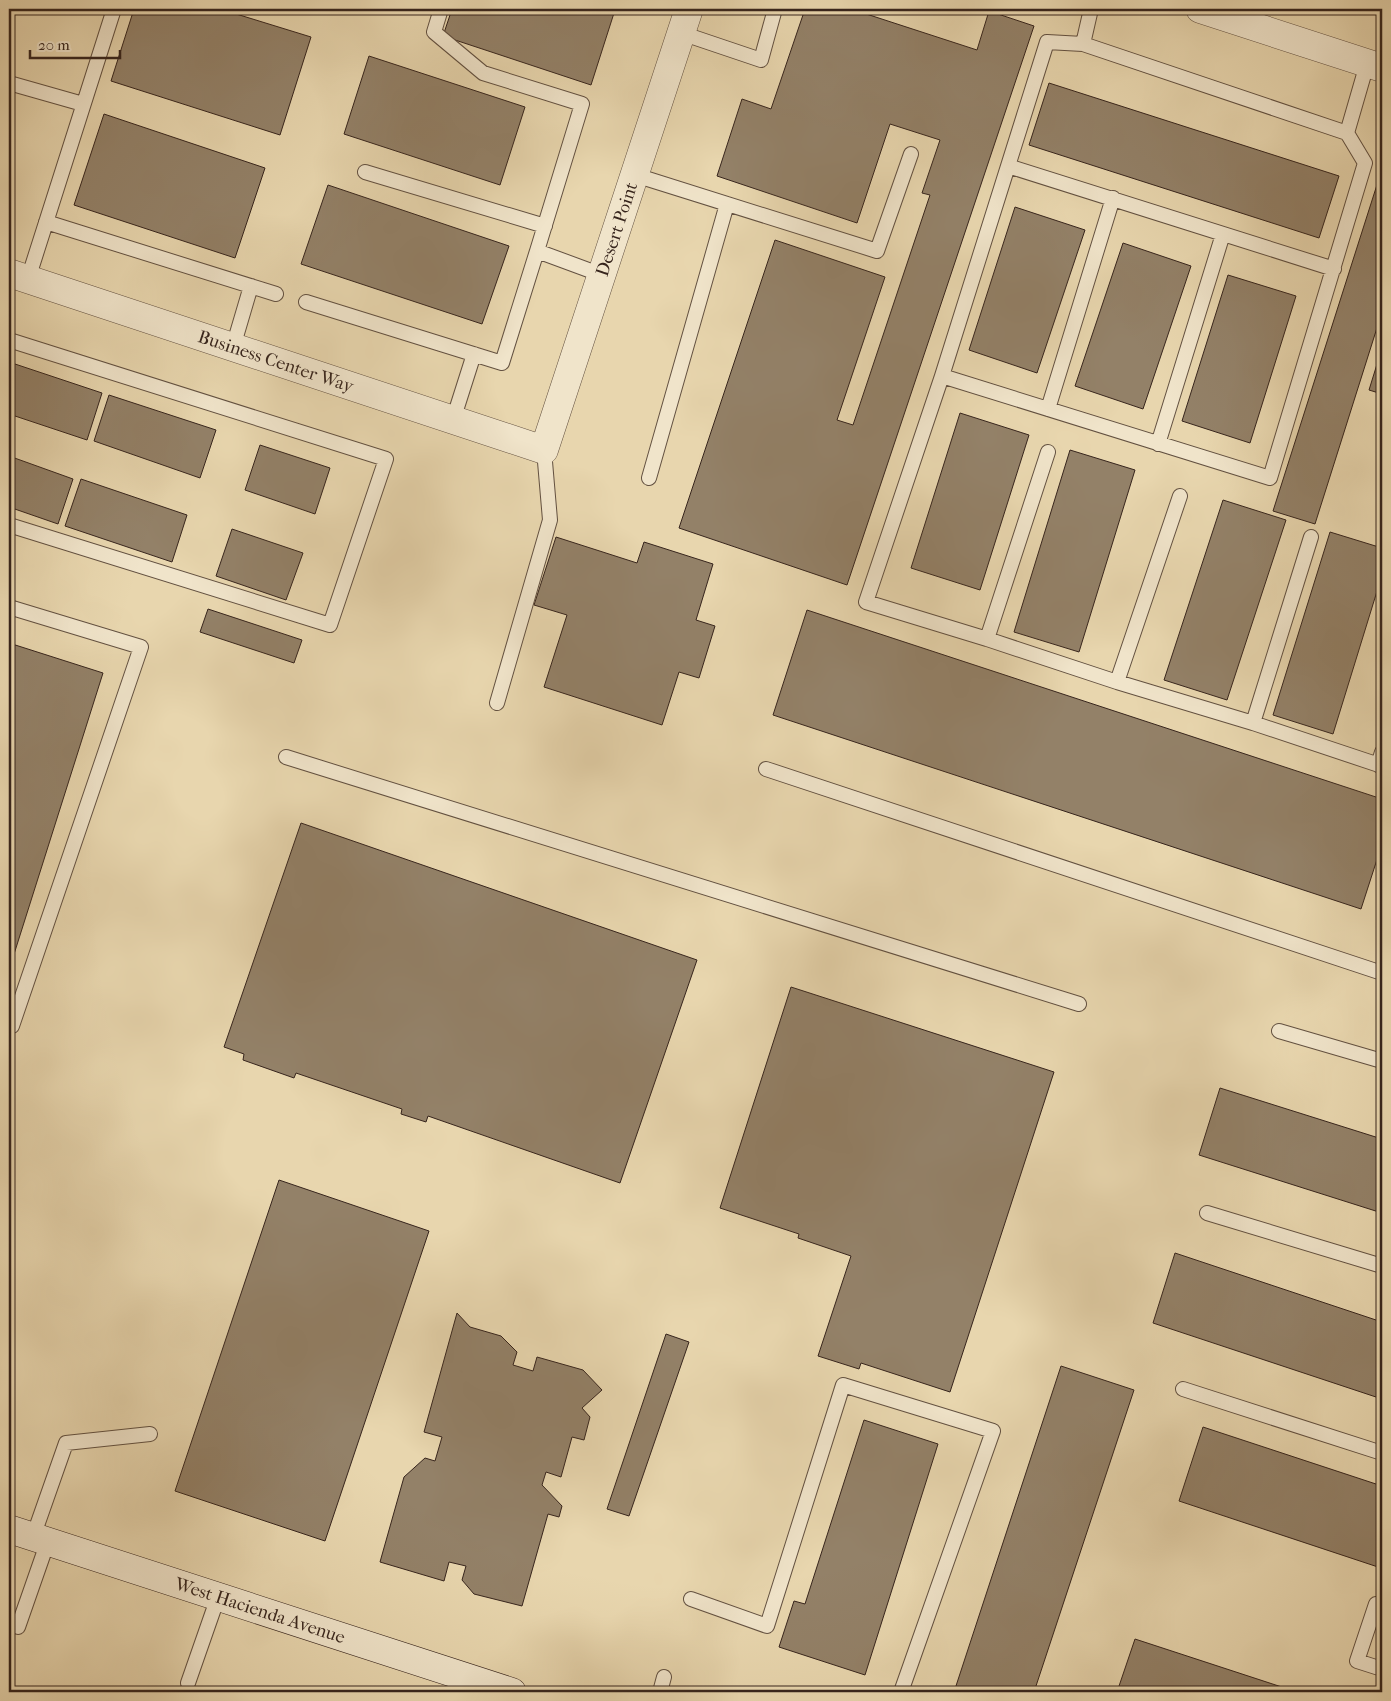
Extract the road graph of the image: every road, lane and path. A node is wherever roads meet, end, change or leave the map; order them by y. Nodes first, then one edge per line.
1 (114, 9) edge
2 (441, 9) edge
3 (775, 9) edge
4 (1092, 9) edge
5 (1200, 9) edge
6 (685, 21) edge
7 (1083, 44) junction
8 (1375, 66) edge
9 (9, 83) edge
10 (84, 104) junction
11 (1346, 133) junction
12 (911, 154) dead end
13 (1008, 166) junction
14 (365, 172) dead end
15 (635, 175) junction
16 (1113, 198) junction
17 (727, 204) junction
18 (46, 222) junction
19 (545, 226) junction
20 (1223, 234) junction
21 (537, 251) junction
22 (1334, 269) junction
23 (602, 275) junction
24 (18, 276) edge
25 (252, 286) junction
26 (276, 294) dead end
27 (306, 302) dead end
28 (9, 340) edge
29 (233, 347) junction
30 (474, 354) junction
31 (942, 376) junction
32 (1048, 409) junction
33 (453, 420) junction
34 (1158, 444) junction
35 (544, 450) junction
36 (1048, 452) dead end
37 (649, 478) dead end
38 (1180, 496) dead end
39 (9, 525) edge
40 (1311, 537) dead end
41 (9, 606) edge
42 (987, 639) junction
43 (1117, 682) junction
44 (497, 703) dead end
45 (1252, 723) junction
46 (286, 757) dead end
47 (1381, 761) edge
48 (766, 769) dead end
49 (1382, 973) edge
50 (1079, 1004) dead end
51 (10, 1030) edge
52 (1279, 1031) dead end
53 (1382, 1061) edge
54 (1208, 1214) dead end
55 (1382, 1266) edge
56 (1183, 1389) dead end
57 (150, 1434) dead end
58 (1382, 1453) edge
59 (30, 1536) edge
60 (218, 1597) junction
61 (691, 1599) dead end
62 (1379, 1605) edge
63 (18, 1627) dead end
64 (1382, 1669) edge
65 (664, 1677) dead end
66 (188, 1682) dead end
67 (459, 1684) edge
68 (512, 1692) edge
69 (660, 1692) edge
70 (901, 1692) edge

1 - 10 lane
2 - 19 lane
3 - 6 lane
4 - 7 lane
5 - 8 street
6 - 15 street, Desert Point
7 - 11 lane
7 - 13 lane
8 - 11 lane
9 - 10 lane
10 - 18 lane
11 - 22 lane
12 - 17 lane
13 - 16 lane
13 - 31 lane
14 - 19 lane
15 - 17 lane
15 - 23 street, Desert Point
16 - 20 lane
16 - 32 lane
17 - 37 lane
18 - 24 lane
18 - 25 lane
19 - 21 lane
20 - 22 lane
20 - 34 lane
21 - 23 lane
21 - 30 lane
22 - 34 lane
23 - 35 street, Desert Point
24 - 29 street, Business Center Way
25 - 26 lane
25 - 29 lane
27 - 30 lane
28 - 39 lane
29 - 33 street, Business Center Way
30 - 33 lane
31 - 32 lane
31 - 42 lane
32 - 34 lane
33 - 35 street, Business Center Way
35 - 44 lane
36 - 42 lane
38 - 43 lane
40 - 45 lane
41 - 51 lane
42 - 43 lane
43 - 45 lane
45 - 47 lane
46 - 50 lane
48 - 49 lane
52 - 53 lane
54 - 55 lane
56 - 58 lane
57 - 59 lane
59 - 60 street, West Hacienda Avenue
59 - 63 lane
60 - 66 lane
60 - 67 street, West Hacienda Avenue
61 - 70 lane
62 - 64 lane
65 - 69 lane
67 - 68 street, West Hacienda Avenue

